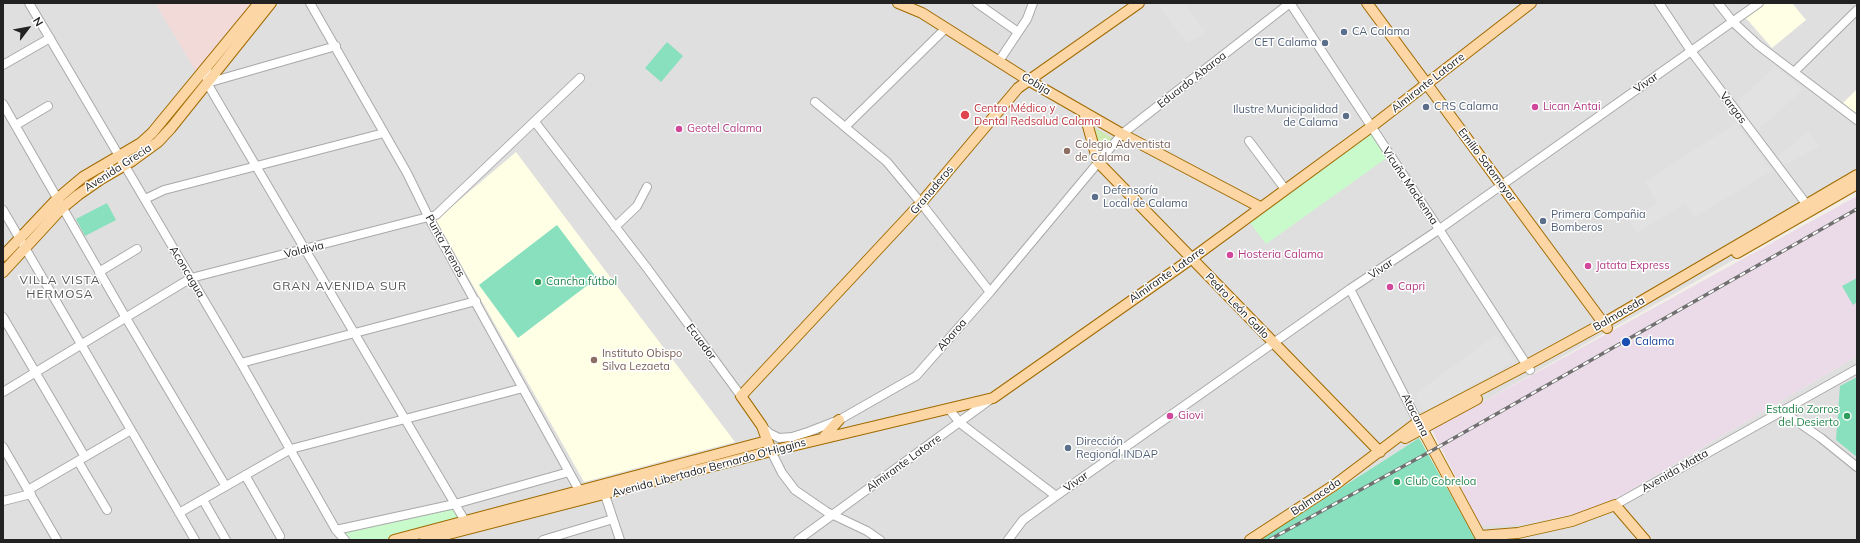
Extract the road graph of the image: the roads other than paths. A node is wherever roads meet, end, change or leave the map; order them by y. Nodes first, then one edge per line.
1 (29, 3) edge
2 (259, 3) edge
3 (271, 3) edge
4 (310, 3) edge
5 (898, 3) edge
6 (1033, 3) edge
7 (1139, 3) edge
8 (1290, 3) edge
9 (1367, 3) edge
10 (1531, 3) edge
11 (1659, 3) edge
12 (1718, 3) edge
13 (1759, 3) edge
14 (982, 4) edge
15 (1857, 10) edge
16 (1733, 22) junction
17 (946, 28) junction
18 (1018, 32) junction
19 (50, 38) junction
20 (336, 46) junction
21 (1690, 51) junction
22 (999, 61) junction
23 (3, 65) edge
24 (207, 67) junction
25 (1794, 72) junction
26 (580, 78) dead end
27 (1028, 80) junction
28 (207, 83) junction
29 (1427, 83) junction
30 (815, 102) dead end
31 (3, 104) edge
32 (48, 106) dead end
33 (1084, 112) junction
34 (1857, 120) edge
35 (535, 122) junction
36 (16, 125) junction
37 (845, 127) junction
38 (1371, 127) junction
39 (384, 133) junction
40 (1122, 134) junction
41 (1249, 142) dead end
42 (120, 156) junction
43 (1098, 162) junction
44 (125, 165) junction
45 (256, 167) junction
46 (1857, 175) edge
47 (1857, 184) edge
48 (1502, 185) junction
49 (647, 187) dead end
50 (1285, 189) junction
51 (57, 198) junction
52 (144, 200) junction
53 (921, 203) junction
54 (1260, 207) junction
55 (1809, 207) junction
56 (62, 208) junction
57 (3, 210) edge
58 (429, 218) junction
59 (615, 227) junction
60 (1439, 230) junction
61 (20, 238) junction
62 (25, 248) junction
63 (137, 249) dead end
64 (307, 250) junction
65 (3, 256) edge
66 (1192, 259) junction
67 (3, 272) edge
68 (99, 272) junction
69 (191, 278) junction
70 (1350, 289) junction
71 (990, 292) junction
72 (476, 301) junction
73 (3, 318) edge
74 (126, 318) junction
75 (1605, 325) junction
76 (355, 333) junction
77 (1274, 343) junction
78 (81, 345) junction
79 (241, 363) junction
80 (1528, 368) junction
81 (1857, 369) edge
82 (35, 372) junction
83 (523, 388) junction
84 (3, 392) edge
85 (741, 396) junction
86 (993, 398) junction
87 (948, 409) junction
88 (1782, 411) junction
89 (405, 419) junction
90 (839, 420) junction
91 (960, 423) junction
92 (1420, 425) junction
93 (762, 426) junction
94 (131, 430) junction
95 (823, 438) junction
96 (767, 441) junction
97 (3, 447) edge
98 (291, 449) junction
99 (771, 451) junction
100 (1380, 452) junction
101 (81, 459) junction
102 (1857, 467) edge
103 (569, 472) junction
104 (245, 475) junction
105 (225, 486) junction
106 (579, 490) junction
107 (29, 492) junction
108 (605, 494) junction
109 (1056, 496) junction
110 (203, 500) junction
111 (3, 501) edge
112 (455, 504) junction
113 (1615, 505) junction
114 (107, 510) dead end
115 (179, 513) junction
116 (832, 514) junction
117 (613, 519) junction
118 (466, 521) junction
119 (336, 530) junction
120 (280, 536) dead end
121 (424, 538) edge
122 (436, 538) edge
123 (1482, 538) edge
124 (1642, 539) edge
125 (57, 540) edge
126 (195, 540) edge
127 (226, 540) edge
128 (345, 540) edge
129 (394, 540) edge
130 (543, 540) edge
131 (620, 540) edge
132 (798, 540) edge
133 (880, 540) edge
134 (1008, 540) edge
135 (1250, 540) edge

1 - 19 street, Aconcagua
2 - 24 main road, Avenida Grecia
3 - 28 main road, Avenida Grecia
4 - 20 street, Punta Arenas
5 - 17 main road, Cobija
6 - 18 street
7 - 27 main road, Granaderos
8 - 38 street, Vicuña Mackenna
8 - 40 street, Eduardo Abaroa
9 - 29 main road, Emilio Sotomayor
10 - 29 main road, Almirante Latorre
11 - 21 street, Vargas
12 - 16 street
13 - 16 street, Vivar
14 - 18 street
15 - 25 street
16 - 21 street, Vivar
16 - 25 street
17 - 22 main road, Cobija
17 - 37 street
18 - 22 street
19 - 23 street
19 - 42 street, Aconcagua
20 - 28 street
20 - 39 street, Punta Arenas
21 - 48 street, Vivar
21 - 55 street, Vargas
22 - 27 main road, Cobija
24 - 28 street
24 - 42 main road, Avenida Grecia
25 - 34 street
26 - 35 street, Valdivia
27 - 33 main road, Cobija
27 - 53 main road, Granaderos
28 - 44 main road, Avenida Grecia
28 - 45 street
29 - 38 main road, Almirante Latorre
29 - 48 main road, Emilio Sotomayor
30 - 37 street
31 - 36 street
32 - 36 street
33 - 40 main road, Cobija
33 - 43 main road, Pedro León Gallo
35 - 58 street, Valdivia
35 - 59 street, Ecuador
36 - 51 street
37 - 53 street
38 - 50 main road, Almirante Latorre
38 - 60 street, Vicuña Mackenna
39 - 45 street
39 - 58 street, Punta Arenas
40 - 43 street, Eduardo Abaroa
40 - 54 main road, Cobija
41 - 50 street
42 - 44 street, Aconcagua
42 - 51 main road, Avenida Grecia
43 - 66 main road, Pedro León Gallo
43 - 71 street, Abaroa
44 - 52 street, Aconcagua
44 - 56 main road, Avenida Grecia
45 - 52 street
45 - 64 street
46 - 55 main road, Balmaceda
47 - 55 main road, Balmaceda
48 - 60 street, Vivar
48 - 75 main road, Emilio Sotomayor
49 - 59 street
50 - 54 main road, Almirante Latorre
51 - 56 street
51 - 61 main road, Avenida Grecia
52 - 69 street, Aconcagua
53 - 71 street
53 - 85 main road, Granaderos
54 - 66 main road, Almirante Latorre
55 - 75 main road, Balmaceda
56 - 62 main road, Avenida Grecia
56 - 68 street
57 - 61 street
58 - 64 street, Valdivia
58 - 72 street, Punta Arenas
59 - 85 street, Ecuador
60 - 70 street, Vivar
60 - 80 street, Vicuña Mackenna
61 - 62 street
61 - 65 main road, Avenida Grecia
62 - 67 main road, Avenida Grecia
62 - 78 street
63 - 68 street
64 - 69 street, Valdivia
64 - 76 street
66 - 77 main road, Pedro León Gallo
66 - 86 main road, Almirante Latorre
68 - 74 street
69 - 74 street, Valdivia
69 - 79 street, Aconcagua
70 - 77 street, Vivar
70 - 92 street, Atacama
71 - 90 street, Abaroa
72 - 76 street
72 - 83 street, Punta Arenas
73 - 82 street
74 - 78 street, Valdivia
74 - 105 street
75 - 80 main road, Balmaceda
76 - 79 street
76 - 89 street
77 - 100 main road, Pedro León Gallo
77 - 109 street, Vivar
78 - 82 street, Valdivia
78 - 94 street
79 - 98 street, Aconcagua
80 - 92 main road, Balmaceda
81 - 88 street, Avenida Matta
82 - 84 street, Valdivia
82 - 101 street
83 - 89 street
83 - 103 street, Punta Arenas
85 - 93 main road, Ecuador
86 - 87 main road, Avenida Libertador Bernardo O'Higgins
86 - 91 street, Almirante Latorre
87 - 91 street
87 - 95 main road, Avenida Libertador Bernardo O'Higgins
88 - 102 street
88 - 113 street, Avenida Matta
89 - 98 street
89 - 112 street
90 - 93 street, Abaroa
90 - 95 main road
91 - 109 street
91 - 116 street, Almirante Latorre
92 - 100 main road, Balmaceda
92 - 123 main road, Atacama
93 - 96 main road, Ecuador
94 - 101 street
94 - 115 street
95 - 99 main road, Avenida Libertador Bernardo O'Higgins
96 - 99 main road, Ecuador
96 - 106 main road, Avenida Libertador Bernardo O'Higgins
97 - 107 street
98 - 104 street
98 - 119 street, Aconcagua
99 - 108 main road, Avenida Libertador Bernardo O'Higgins
99 - 116 street, Ecuador
100 - 135 main road, Balmaceda
101 - 107 street
101 - 114 street
103 - 106 street, Punta Arenas
103 - 112 street
104 - 105 street
104 - 120 street
105 - 110 street
106 - 118 main road, Avenida Libertador Bernardo O'Higgins
107 - 111 street
107 - 125 street
108 - 117 street
108 - 122 main road, Avenida Libertador Bernardo O'Higgins
109 - 134 street, Vivar
110 - 115 street
110 - 127 street
112 - 118 street
112 - 119 street
113 - 123 main road, Avenida Matta
113 - 124 main road
115 - 126 street
116 - 132 street, Almirante Latorre
116 - 133 street, Ecuador
117 - 130 street
117 - 131 street
118 - 121 main road, Avenida Libertador Bernardo O'Higgins
119 - 128 street, Aconcagua
121 - 122 main road, Avenida Libertador Bernardo O'Higgins
121 - 129 main road, Avenida Libertador Bernardo O'Higgins

